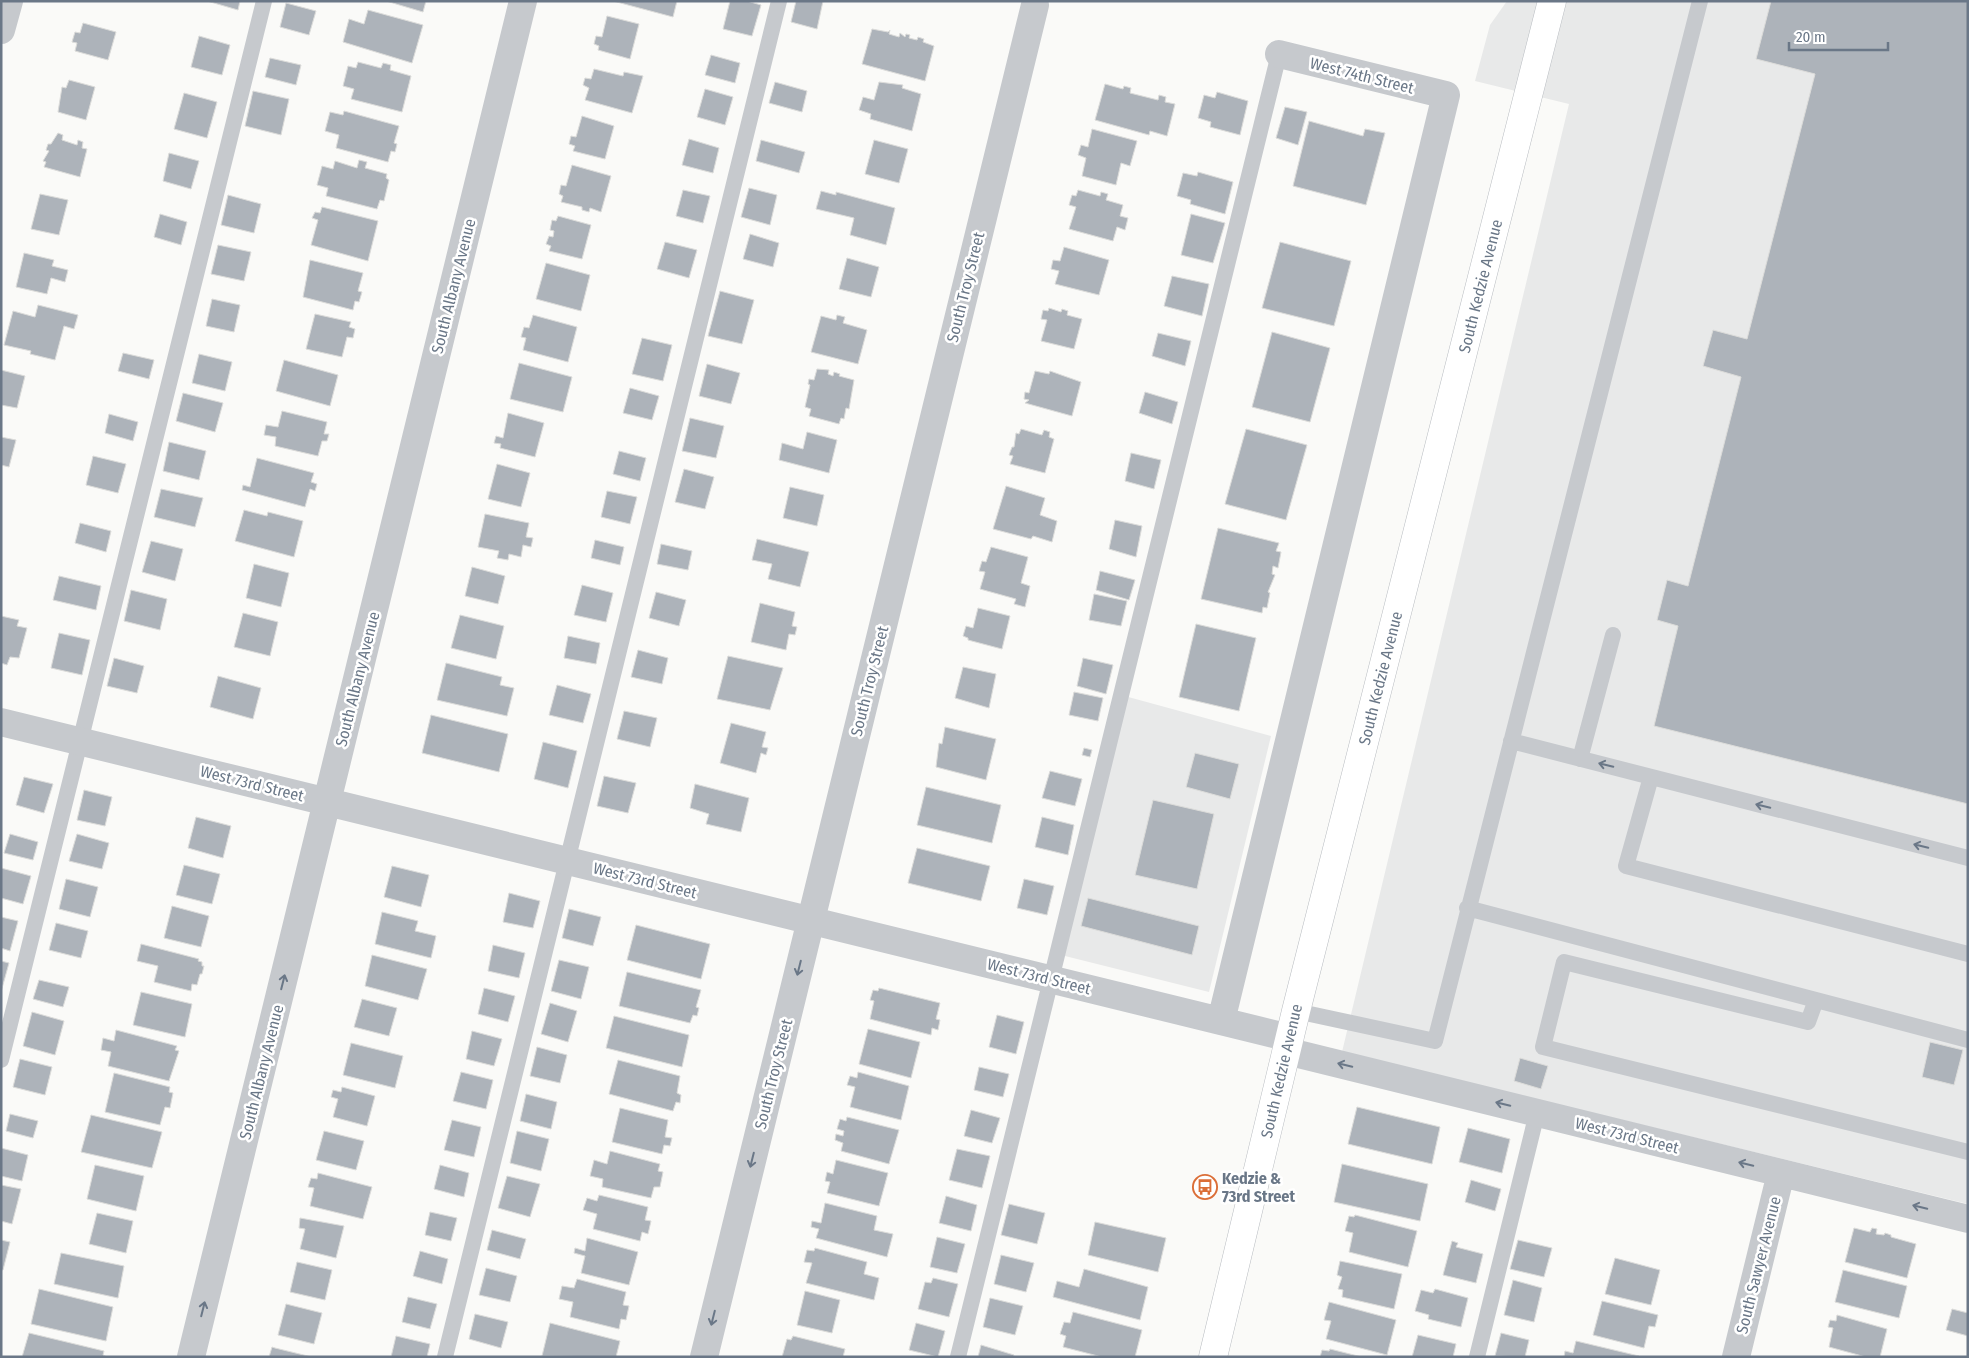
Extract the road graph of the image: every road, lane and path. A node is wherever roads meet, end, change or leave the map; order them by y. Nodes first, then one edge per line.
1 (8, 1) edge
2 (264, 1) edge
3 (523, 1) edge
4 (779, 1) edge
5 (1552, 1) edge
6 (1700, 1) edge
7 (1035, 4) dead end
8 (1, 30) edge
9 (1279, 54) joint
10 (1613, 635) dead end
11 (1, 722) edge
12 (80, 741) junction
13 (1511, 741) junction
14 (1580, 759) junction
15 (1651, 777) junction
16 (328, 802) junction
17 (1968, 858) edge
18 (568, 861) junction
19 (1467, 908) junction
20 (810, 920) junction
21 (1968, 954) edge
22 (1051, 979) junction
23 (1816, 1000) junction
24 (1296, 1011) junction
25 (1221, 1021) junction
26 (1968, 1040) edge
27 (1288, 1045) junction
28 (1, 1060) edge
29 (1537, 1113) junction
30 (1968, 1152) edge
31 (1780, 1172) junction
32 (1968, 1219) edge
33 (191, 1357) edge
34 (446, 1357) edge
35 (704, 1357) edge
36 (958, 1357) edge
37 (1213, 1357) edge
38 (1478, 1357) edge
39 (1736, 1357) edge

1 - 8 street
2 - 12 lane
3 - 16 street, South Albany Avenue
4 - 18 lane
5 - 24 main road, South Kedzie Avenue
6 - 13 lane
7 - 20 street, South Troy Street
9 - 22 lane
9 - 25 street, West 74th Street
10 - 14 lane
11 - 12 street, West 73rd Street
12 - 16 street, West 73rd Street
12 - 28 lane
13 - 14 lane
13 - 19 lane
15 -> 14 lane
17 -> 15 lane
15 - 21 lane
16 - 18 street, West 73rd Street
33 -> 16 street, South Albany Avenue
18 - 20 street, West 73rd Street
18 - 34 lane
19 - 23 lane
19 - 24 lane
20 - 22 street, West 73rd Street
20 -> 35 street, South Troy Street
22 - 25 street, West 73rd Street
22 - 36 lane
23 - 26 lane
23 - 30 lane
24 - 27 main road, South Kedzie Avenue
25 - 27 street, West 73rd Street
29 -> 27 street, West 73rd Street
27 - 37 main road, South Kedzie Avenue
31 -> 29 street, West 73rd Street
29 - 38 lane
32 -> 31 street, West 73rd Street
31 - 39 street, South Sawyer Avenue

